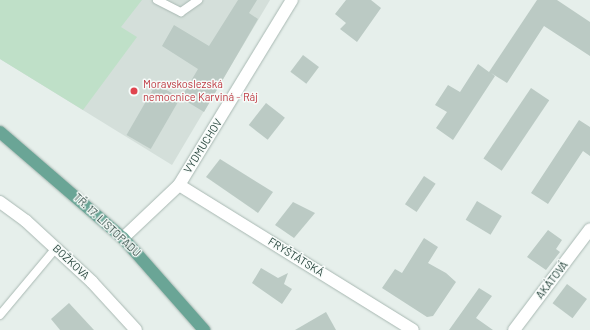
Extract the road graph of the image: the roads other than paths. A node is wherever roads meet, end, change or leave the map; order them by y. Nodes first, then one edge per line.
1 (157, 0) edge
2 (198, 0) edge
3 (292, 0) edge
4 (0, 132) edge
5 (179, 185) junction
6 (0, 202) edge
7 (590, 229) edge
8 (123, 238) junction
9 (56, 248) junction
10 (0, 315) edge
11 (136, 330) edge
12 (204, 330) edge
13 (413, 330) edge
14 (514, 330) edge

1 - 2 lane
3 - 5 street, VYDMUCHOV
4 - 8 main road, TŘ. 17. LISTOPADU
5 - 8 street, VYDMUCHOV
5 - 13 street, FRYŠTÁTSKÁ
6 - 9 street, BOŽKOVA
7 - 14 street, AKÁTOVÁ
8 - 12 main road, TŘ. 17. LISTOPADU
9 - 10 lane
9 - 11 street, BOŽKOVA

